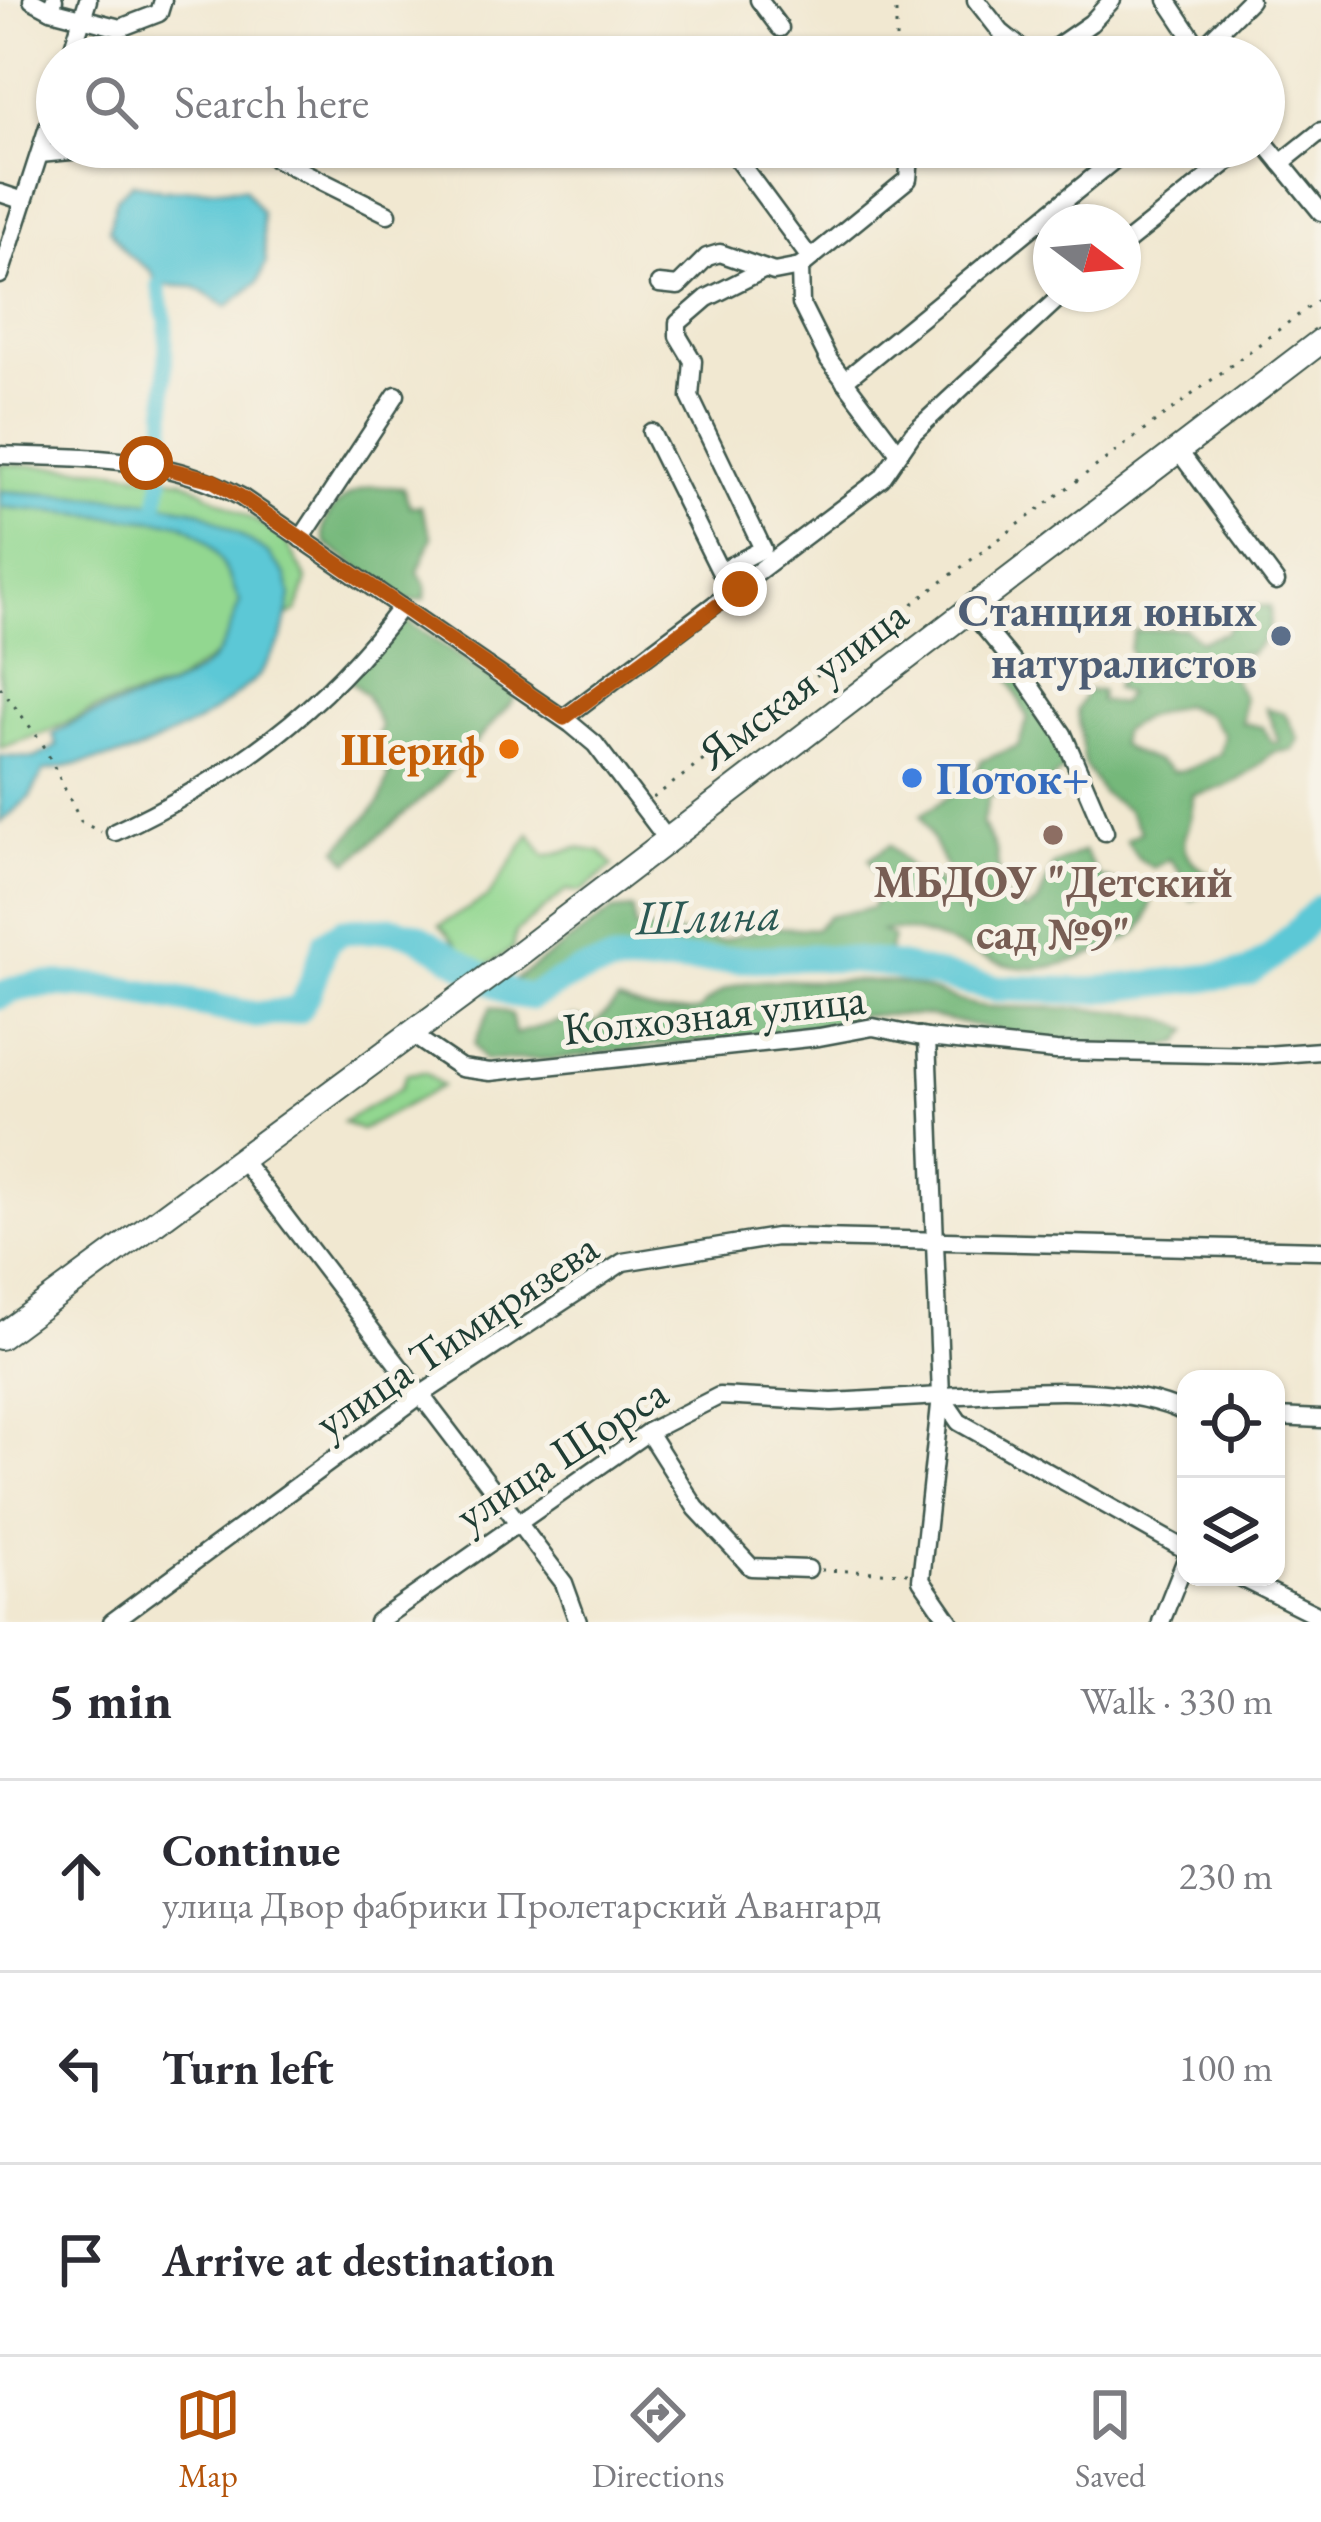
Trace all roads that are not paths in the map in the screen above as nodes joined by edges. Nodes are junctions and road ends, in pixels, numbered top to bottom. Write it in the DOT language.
graph roads {
  1 [pos="32,0"];
  2 [pos="88,0"];
  3 [pos="163,0"];
  4 [pos="759,0"];
  5 [pos="976,0"];
  6 [pos="1112,0"];
  7 [pos="1167,0"];
  8 [pos="1250,0"];
  9 [pos="52,5"];
  10 [pos="81,20"];
  11 [pos="780,28"];
  12 [pos="76,36"];
  13 [pos="1006,36"];
  14 [pos="1071,36"];
  15 [pos="1191,36"];
  16 [pos="1217,36"];
  17 [pos="1321,131"];
  18 [pos="1285,160"];
  19 [pos="36,166"];
  20 [pos="295,168"];
  21 [pos="742,168"];
  22 [pos="909,168"];
  23 [pos="1104,168"];
  24 [pos="1220,168"];
  25 [pos="1285,168"];
  26 [pos="0,193"];
  27 [pos="24,201"];
  28 [pos="1321,212"];
  29 [pos="388,214"];
  30 [pos="1141,231"];
  31 [pos="805,262"];
  32 [pos="765,269"];
  33 [pos="0,275"];
  34 [pos="658,284"];
  35 [pos="1045,312"];
  36 [pos="1321,341"];
  37 [pos="844,381"];
  38 [pos="396,395"];
  39 [pos="651,432"];
  40 [pos="1178,450"];
  41 [pos="899,453"];
  42 [pos="0,455"];
  43 [pos="302,538"];
  44 [pos="720,571"];
  45 [pos="1276,582"];
  46 [pos="731,595"];
  47 [pos="401,607"];
  48 [pos="969,609"];
  49 [pos="564,718"];
  50 [pos="115,832"];
  51 [pos="1105,832"];
  52 [pos="667,839"];
  53 [pos="411,1034"];
  54 [pos="927,1039"];
  55 [pos="1321,1051"];
  56 [pos="242,1160"];
  57 [pos="934,1240"];
  58 [pos="1321,1250"];
  59 [pos="0,1337"];
  60 [pos="422,1394"];
  61 [pos="941,1396"];
  62 [pos="1177,1409"];
  63 [pos="1285,1418"];
  64 [pos="1321,1419"];
  65 [pos="648,1432"];
  66 [pos="517,1521"];
  67 [pos="1177,1545"];
  68 [pos="808,1569"];
  69 [pos="1177,1582"];
  70 [pos="1258,1586"];
  71 [pos="1321,1617"];
  72 [pos="112,1622"];
  73 [pos="376,1622"];
  74 [pos="578,1622"];
  75 [pos="950,1622"];
  76 [pos="1161,1622"];
  1 -- 9 [label="street"];
  2 -- 10 [label="street"];
  3 -- 10 [label="street"];
  4 -- 11 [label="street"];
  5 -- 13 [label="street"];
  6 -- 14 [label="street"];
  7 -- 15 [label="street"];
  8 -- 16 [label="street"];
  9 -- 10 [label="street"];
  10 -- 12 [label="street"];
  17 -- 18 [label="street"];
  19 -- 27 [label="street"];
  20 -- 29 [label="street"];
  21 -- 31 [label="street"];
  22 -- 31 [label="street"];
  23 -- 37 [label="street"];
  24 -- 30 [label="street"];
  25 -- 28 [label="street"];
  26 -- 27 [label="street"];
  27 -- 33 [label="street"];
  31 -- 32 [label="street"];
  31 -- 37 [label="street"];
  32 -- 34 [label="street"];
  32 -- 44 [label="street"];
  35 -- 41 [label="street"];
  36 -- 40 [label="highway, Ямская улица"];
  37 -- 41 [label="street"];
  38 -- 43 [label="street"];
  39 -- 44 [label="street"];
  40 -- 45 [label="street"];
  40 -- 48 [label="highway, Ямская улица"];
  41 -- 46 [label="street"];
  42 -- 43 [label="street"];
  43 -- 47 [label="street"];
  44 -- 46 [label="street"];
  46 -- 49 [label="street"];
  47 -- 49 [label="street"];
  47 -- 50 [label="street"];
  48 -- 51 [label="street"];
  48 -- 52 [label="highway, Ямская улица"];
  49 -- 52 [label="street"];
  52 -- 53 [label="highway, Ямская улица"];
  53 -- 54 [label="street, Колхозная улица"];
  53 -- 56 [label="highway"];
  54 -- 55 [label="street, Колхозная улица"];
  54 -- 57 [label="street"];
  56 -- 59 [label="highway"];
  56 -- 60 [label="street"];
  57 -- 58 [label="street, улица Тимирязева"];
  57 -- 60 [label="street, улица Тимирязева"];
  57 -- 61 [label="street"];
  60 -- 66 [label="street"];
  60 -- 72 [label="street, улица Тимирязева"];
  61 -- 62 [label="street, улица Щорса"];
  61 -- 65 [label="street, улица Щорса"];
  61 -- 67 [label="street"];
  61 -- 75 [label="street"];
  63 -- 64 [label="street"];
  65 -- 66 [label="street, улица Щорса"];
  65 -- 68 [label="street"];
  66 -- 73 [label="street, улица Щорса"];
  66 -- 74 [label="street"];
  69 -- 76 [label="street"];
  70 -- 71 [label="street"];
}
